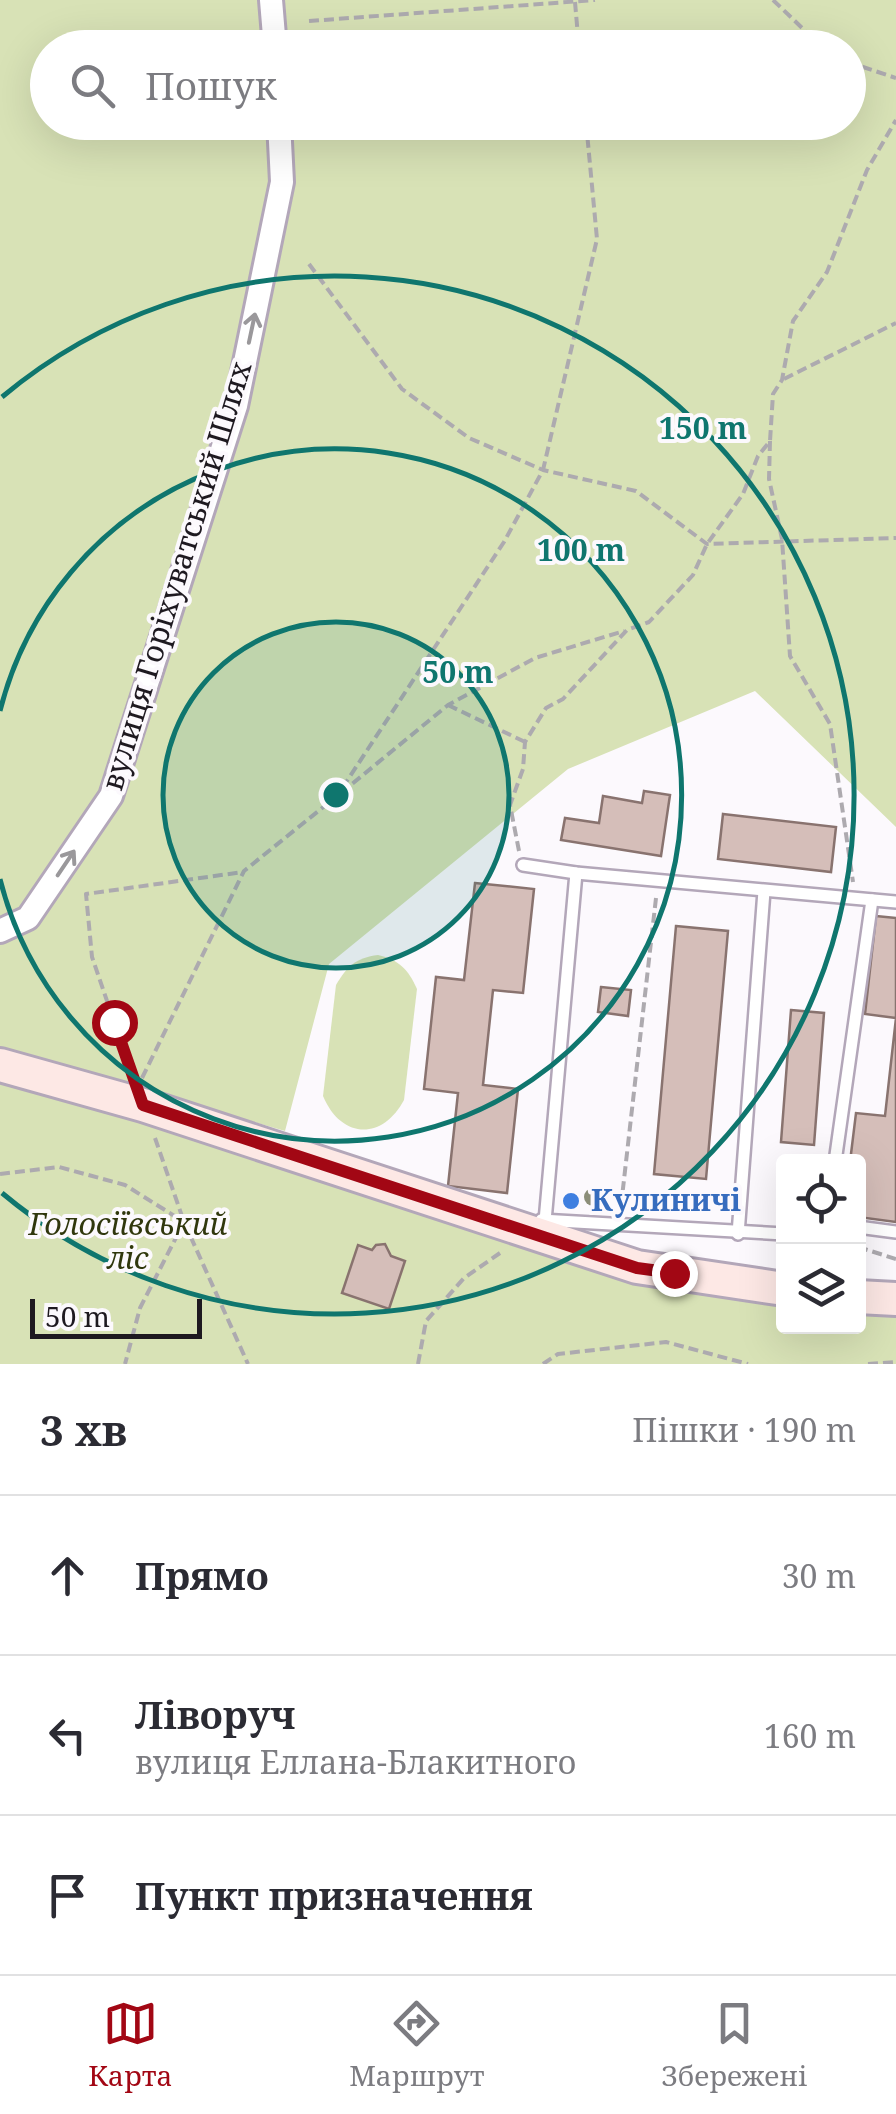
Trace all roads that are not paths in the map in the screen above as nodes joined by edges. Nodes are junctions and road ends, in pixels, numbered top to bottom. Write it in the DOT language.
graph roads {
  1 [pos="271,0"];
  2 [pos="274,30"];
  3 [pos="281,140"];
  4 [pos="522,865"];
  5 [pos="576,873"];
  6 [pos="764,891"];
  7 [pos="872,900"];
  8 [pos="896,902"];
  9 [pos="0,931"];
  10 [pos="0,1065"];
  11 [pos="836,1154"];
  12 [pos="537,1227"];
  13 [pos="866,1228"];
  14 [pos="896,1232"];
  15 [pos="738,1234"];
  16 [pos="776,1234"];
  17 [pos="776,1289"];
  18 [pos="866,1297"];
  19 [pos="896,1298"];
  1 -- 2 [label="street"];
  9 -- 3 [label="street, вулиця Горіхуватський Шлях, one-way"];
  4 -- 5 [label="lane"];
  5 -- 6 [label="lane"];
  5 -- 12 [label="lane"];
  6 -- 7 [label="lane"];
  6 -- 15 [label="lane"];
  7 -- 8 [label="lane"];
  7 -- 11 [label="lane"];
  10 -- 12 [label="street"];
  12 -- 15 [label="lane"];
  12 -- 17 [label="street"];
  13 -- 14 [label="lane"];
  15 -- 16 [label="lane"];
  18 -- 19 [label="street"];
}
